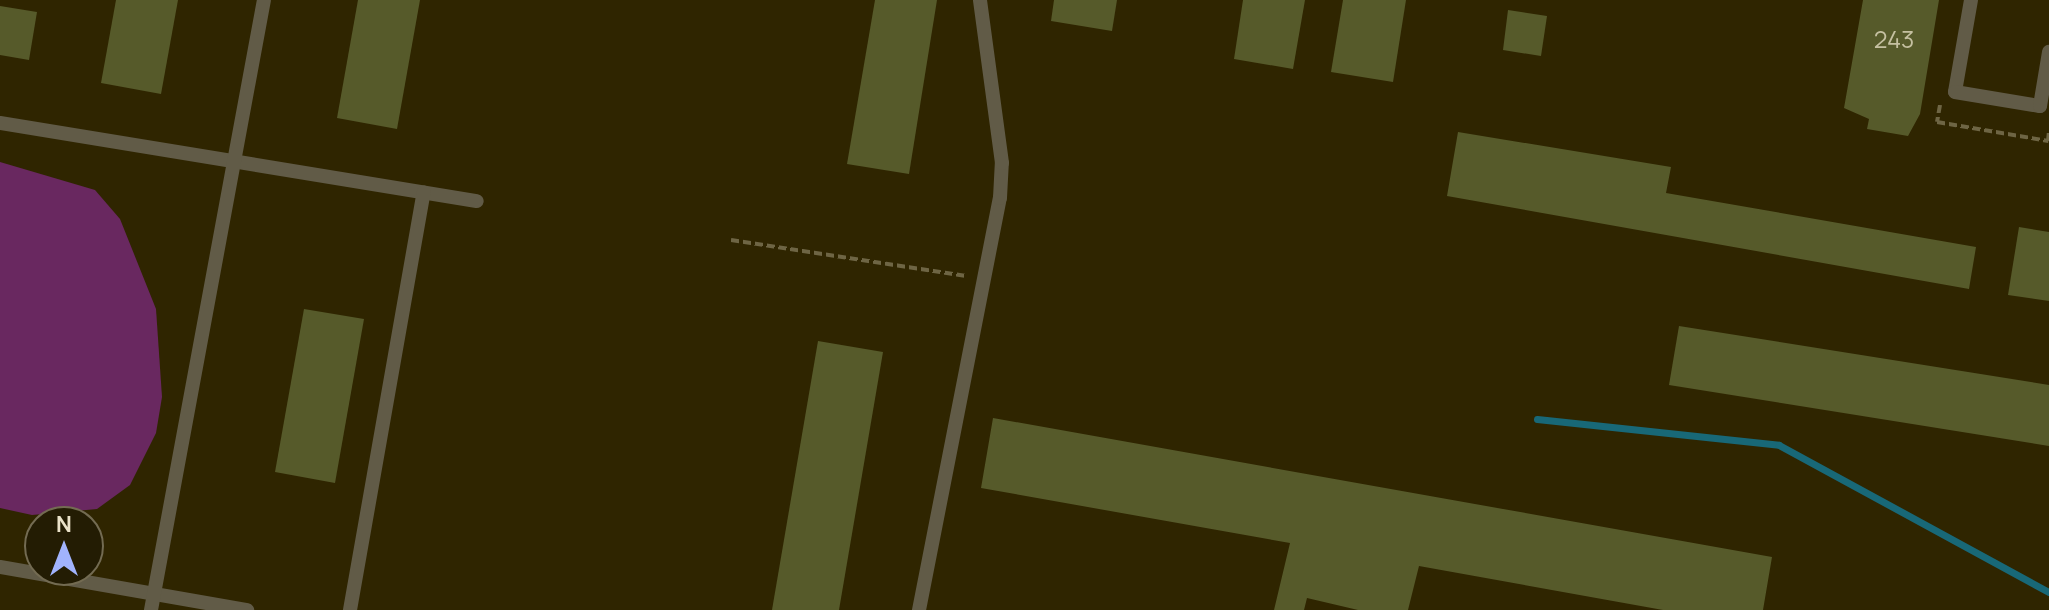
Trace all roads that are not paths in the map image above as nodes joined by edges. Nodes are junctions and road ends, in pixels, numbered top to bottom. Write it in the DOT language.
graph roads {
  1 [pos="264,0"];
  2 [pos="980,0"];
  3 [pos="1971,0"];
  4 [pos="2049,52"];
  5 [pos="0,123"];
  6 [pos="234,163"];
  7 [pos="424,192"];
  8 [pos="477,201"];
  9 [pos="0,567"];
  10 [pos="154,594"];
  11 [pos="151,610"];
  12 [pos="247,610"];
  13 [pos="350,610"];
  14 [pos="919,610"];
  1 -- 6 [label="lane"];
  2 -- 14 [label="lane"];
  3 -- 4 [label="lane"];
  5 -- 6 [label="lane"];
  6 -- 7 [label="lane"];
  6 -- 10 [label="lane"];
  7 -- 8 [label="lane"];
  7 -- 13 [label="lane"];
  9 -- 10 [label="lane"];
  10 -- 11 [label="lane"];
  10 -- 12 [label="lane"];
}
